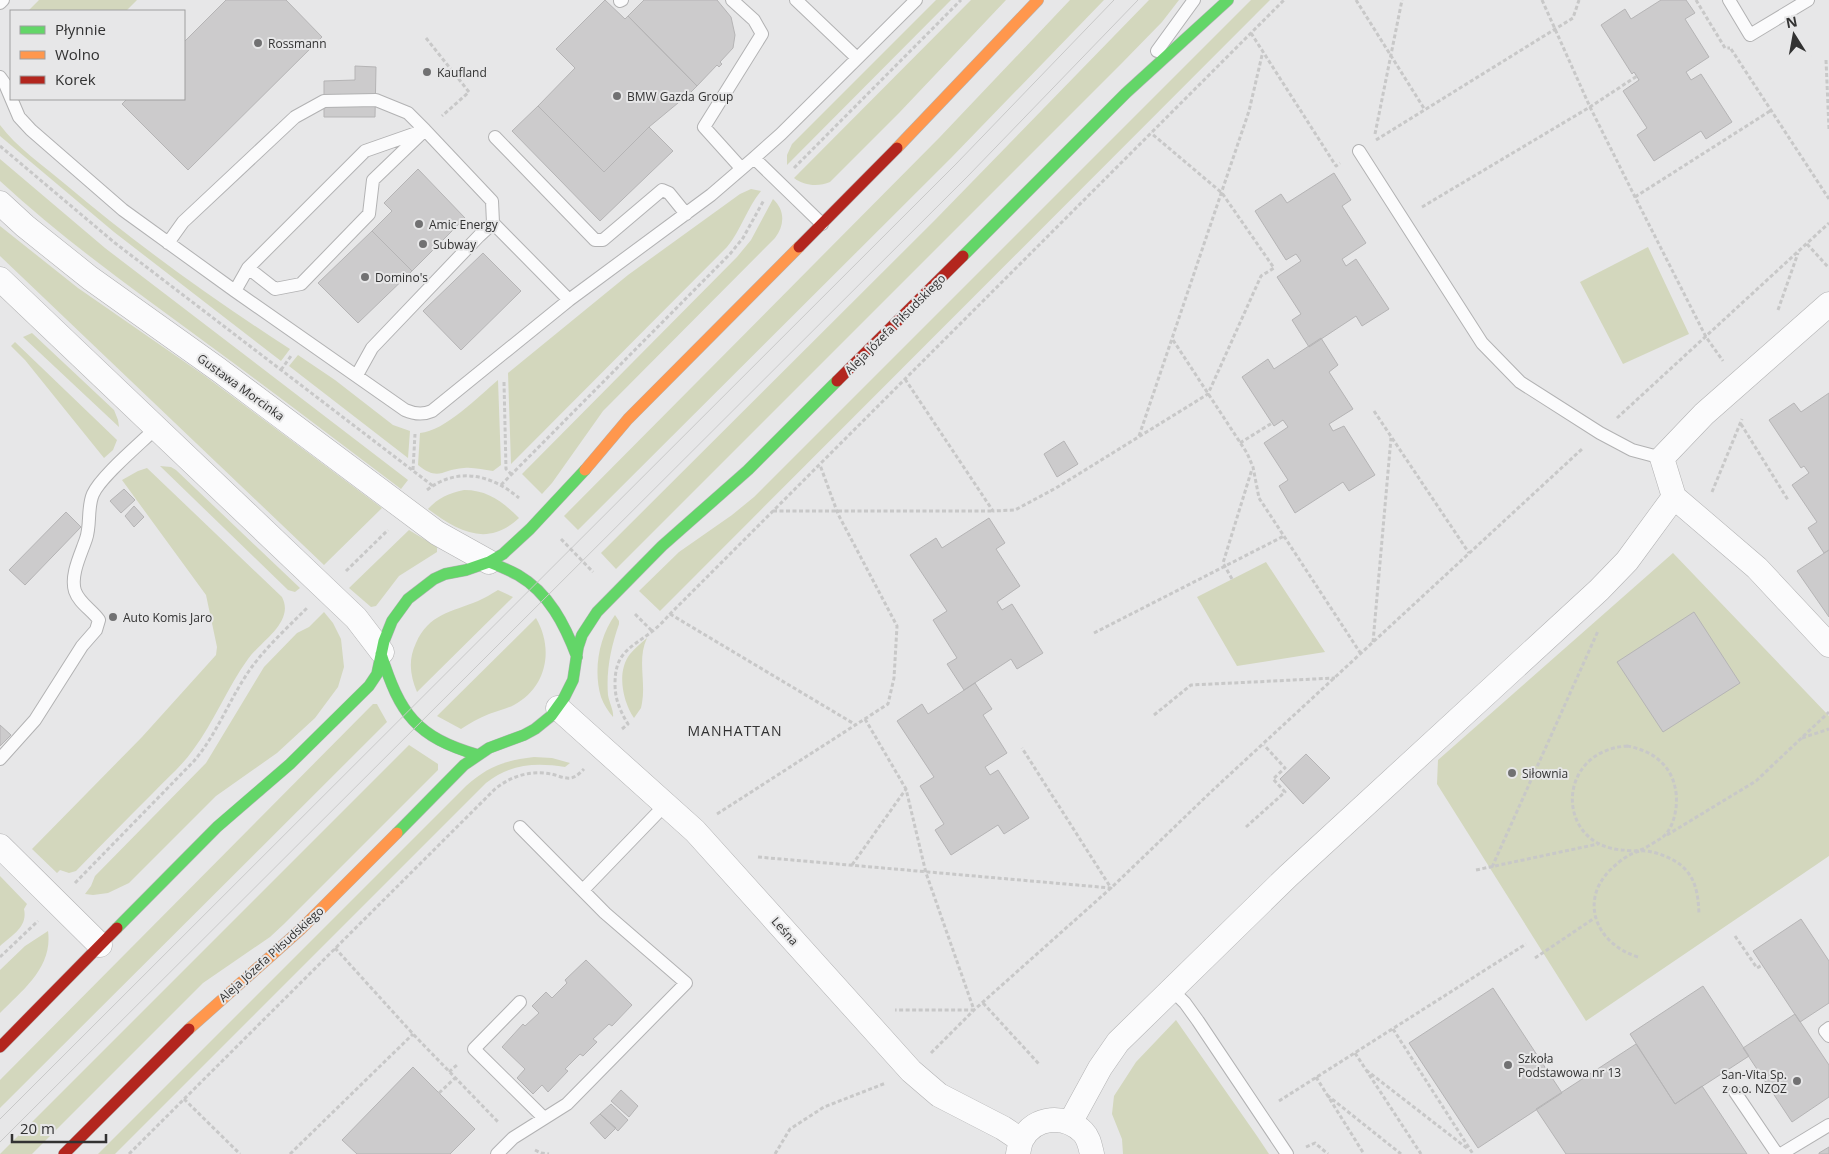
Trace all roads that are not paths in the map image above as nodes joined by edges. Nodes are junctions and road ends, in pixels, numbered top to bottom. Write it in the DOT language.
graph roads {
  1 [pos="3,0"];
  2 [pos="732,0"];
  3 [pos="796,0"];
  4 [pos="916,0"];
  5 [pos="1038,0"];
  6 [pos="1194,0"];
  7 [pos="1228,0"];
  8 [pos="1729,0"];
  9 [pos="1808,0"];
  10 [pos="0,3"];
  11 [pos="857,58"];
  12 [pos="0,77"];
  13 [pos="10,96"];
  14 [pos="1122,97"];
  15 [pos="12,100"];
  16 [pos="425,130"];
  17 [pos="495,137"];
  18 [pos="1358,151"];
  19 [pos="754,158"];
  20 [pos="741,168"];
  21 [pos="0,203"];
  22 [pos="686,214"];
  23 [pos="494,223"];
  24 [pos="822,224"];
  25 [pos="168,243"];
  26 [pos="248,268"];
  27 [pos="0,279"];
  28 [pos="234,291"];
  29 [pos="569,300"];
  30 [pos="1829,304"];
  31 [pos="357,375"];
  32 [pos="156,428"];
  33 [pos="1662,458"];
  34 [pos="1674,497"];
  35 [pos="489,562"];
  36 [pos="1829,645"];
  37 [pos="382,653"];
  38 [pos="577,657"];
  39 [pos="558,708"];
  40 [pos="478,755"];
  41 [pos="0,759"];
  42 [pos="666,804"];
  43 [pos="520,827"];
  44 [pos="0,846"];
  45 [pos="583,890"];
  46 [pos="100,945"];
  47 [pos="1171,988"];
  48 [pos="520,1002"];
  49 [pos="1829,1028"];
  50 [pos="1829,1036"];
  51 [pos="0,1047"];
  52 [pos="1735,1092"];
  53 [pos="544,1118"];
  54 [pos="1070,1123"];
  55 [pos="1829,1125"];
  56 [pos="1020,1147"];
  57 [pos="501,1153"];
  58 [pos="64,1154"];
  59 [pos="1092,1154"];
  60 [pos="1287,1154"];
  61 [pos="1776,1154"];
  62 [pos="1781,1154"];
  1 -- 10 [label="lane"];
  2 -- 20 [label="lane"];
  3 -- 11 [label="lane"];
  4 -- 11 [label="lane"];
  5 -- 24 [label="street"];
  6 -- 14 [label="lane"];
  7 -- 14 [label="street, Aleja Józefa Piłsudskiego"];
  8 -- 9 [label="lane"];
  11 -- 19 [label="lane"];
  12 -- 13 [label="lane"];
  14 -- 38 [label="street, Aleja Józefa Piłsudskiego"];
  15 -- 25 [label="lane"];
  16 -- 23 [label="lane"];
  16 -- 25 [label="lane"];
  16 -- 26 [label="lane"];
  16 -- 26 [label="lane"];
  17 -- 22 [label="lane"];
  18 -- 33 [label="lane"];
  19 -- 20 [label="lane"];
  19 -- 24 [label="lane"];
  20 -- 22 [label="lane"];
  21 -- 35 [label="street, Gustawa Morcinka"];
  22 -- 29 [label="lane"];
  23 -- 29 [label="lane"];
  23 -- 31 [label="lane"];
  24 -- 35 [label="street"];
  25 -- 28 [label="lane"];
  26 -- 28 [label="lane"];
  27 -- 32 [label="street"];
  28 -- 31 [label="lane"];
  29 -- 31 [label="lane"];
  30 -- 33 [label="street"];
  32 -- 37 [label="street"];
  32 -- 41 [label="lane"];
  33 -- 34 [label="street"];
  34 -- 36 [label="street"];
  34 -- 47 [label="street"];
  35 -- 37 [label="street"];
  35 -- 38 [label="street"];
  37 -- 40 [label="street"];
  37 -- 46 [label="street"];
  38 -- 39 [label="street, Aleja Józefa Piłsudskiego"];
  39 -- 40 [label="street, Aleja Józefa Piłsudskiego"];
  39 -- 42 [label="street, Leśna"];
  40 -- 58 [label="street, Aleja Józefa Piłsudskiego"];
  42 -- 45 [label="lane"];
  42 -- 56 [label="street, Leśna"];
  43 -- 45 [label="lane"];
  44 -- 46 [label="street"];
  45 -- 53 [label="lane"];
  46 -- 51 [label="street"];
  47 -- 54 [label="street"];
  47 -- 60 [label="lane"];
  48 -- 53 [label="lane"];
  49 -- 50 [label="lane"];
  52 -- 61 [label="lane"];
  53 -- 57 [label="lane"];
  54 -- 56 [label="street"];
  54 -- 59 [label="street"];
  55 -- 62 [label="lane"];
}
